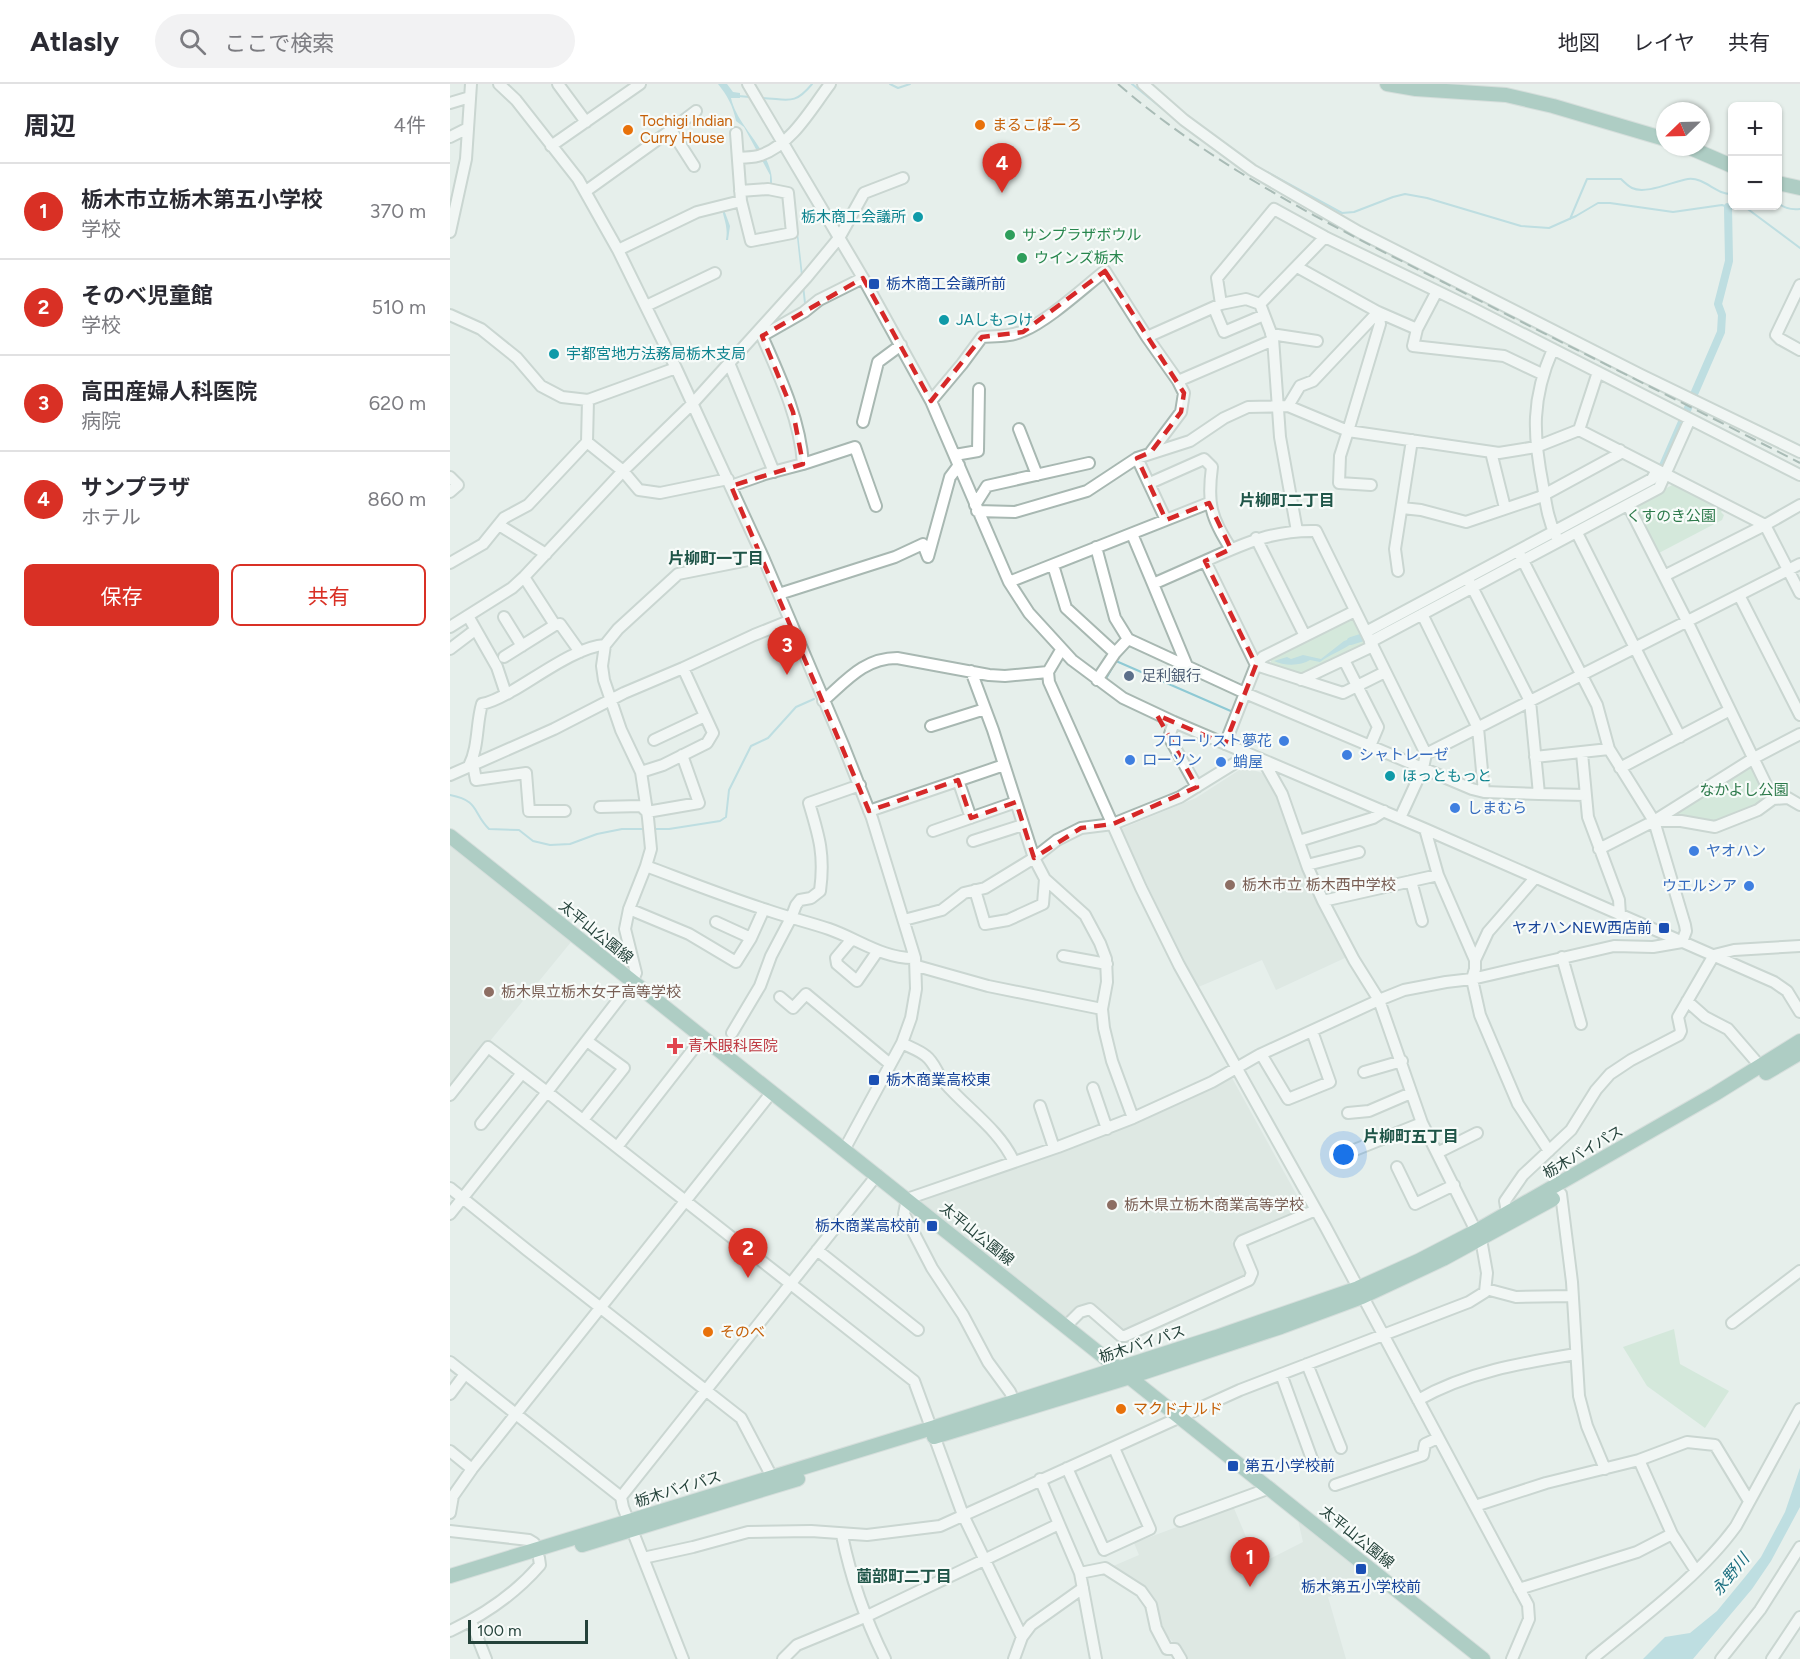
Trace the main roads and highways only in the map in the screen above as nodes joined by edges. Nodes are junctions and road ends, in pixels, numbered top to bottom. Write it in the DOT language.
graph roads {
  1 [pos="1387,84"];
  2 [pos="1656,136"];
  3 [pos="1709,156"];
  4 [pos="1728,164"];
  5 [pos="1782,184"];
  6 [pos="1800,188"];
  7 [pos="450,836"];
  8 [pos="1800,1041"];
  9 [pos="1800,1053"];
  10 [pos="1479,1235"];
  11 [pos="1124,1373"];
  12 [pos="933,1432"];
  13 [pos="630,1526"];
  14 [pos="539,1553"];
  15 [pos="450,1576"];
  16 [pos="450,1585"];
  17 [pos="1483,1659"];
  1 -- 2 [label="main road"];
  3 -- 4 [label="main road"];
  5 -- 6 [label="main road"];
  7 -- 11 [label="main road, 太平山公園線"];
  8 -- 10 [label="main road, 栃木バイパス"];
  9 -- 10 [label="main road, 栃木バイパス"];
  10 -- 11 [label="main road, 栃木バイパス"];
  11 -- 12 [label="main road, 栃木バイパス"];
  11 -- 17 [label="main road, 太平山公園線"];
  12 -- 13 [label="main road, 栃木バイパス"];
  12 -- 13 [label="main road, 栃木バイパス"];
  13 -- 14 [label="main road, 栃木バイパス"];
  14 -- 15 [label="main road, 栃木バイパス"];
  14 -- 16 [label="main road, 栃木バイパス"];
}
